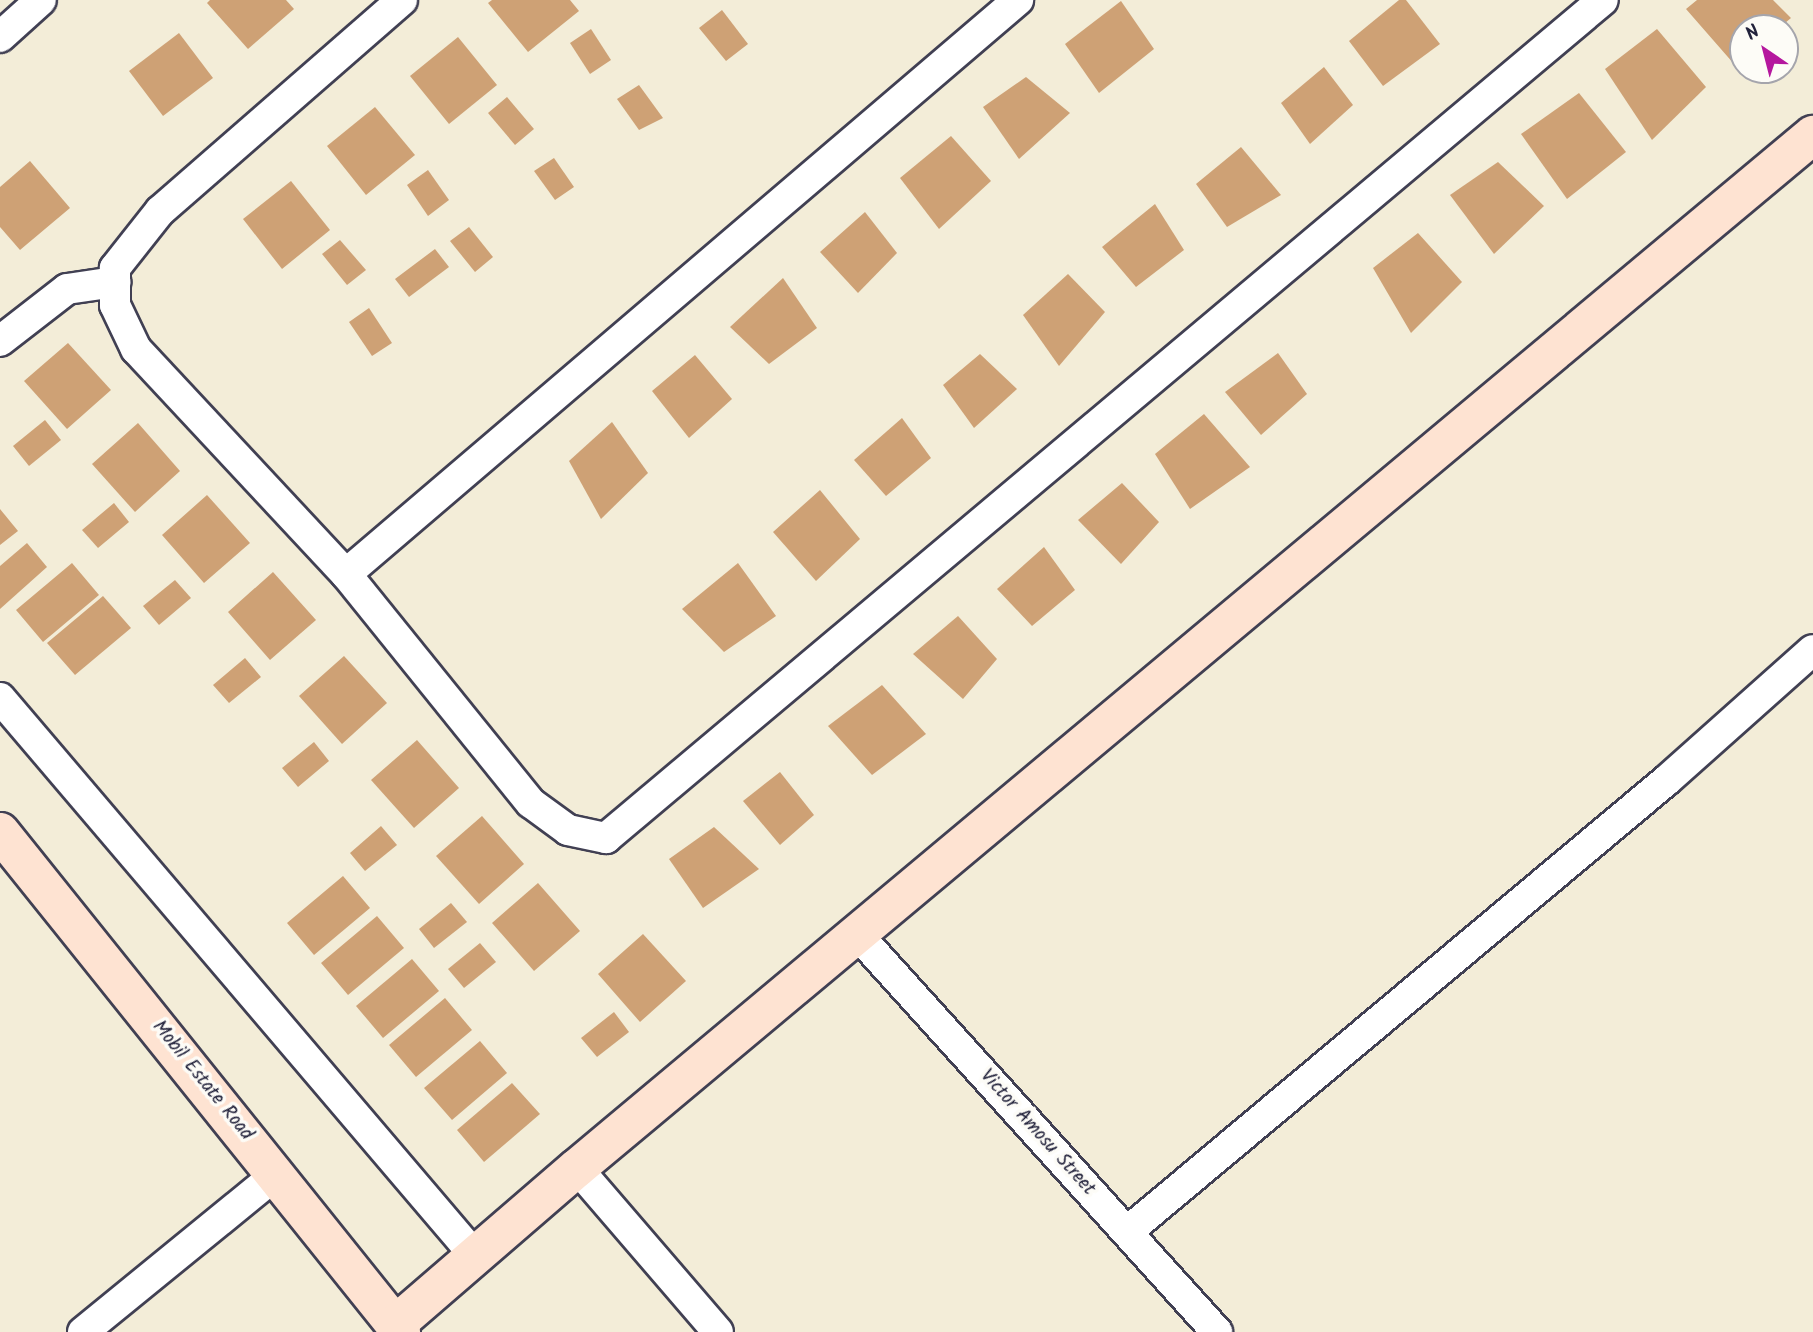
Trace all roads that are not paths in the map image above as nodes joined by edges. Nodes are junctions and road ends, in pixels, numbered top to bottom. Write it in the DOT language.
graph roads {
  1 [pos="41,0"];
  2 [pos="402,0"];
  3 [pos="1018,0"];
  4 [pos="1602,0"];
  5 [pos="0,37"];
  6 [pos="1813,135"];
  7 [pos="115,282"];
  8 [pos="0,341"];
  9 [pos="346,574"];
  10 [pos="1813,650"];
  11 [pos="0,698"];
  12 [pos="0,832"];
  13 [pos="857,934"];
  14 [pos="577,1168"];
  15 [pos="277,1174"];
  16 [pos="1127,1232"];
  17 [pos="475,1256"];
  18 [pos="398,1329"];
  19 [pos="83,1332"];
  20 [pos="718,1332"];
  21 [pos="1217,1332"];
  1 -- 5 [label="street"];
  2 -- 7 [label="street"];
  3 -- 9 [label="street"];
  4 -- 9 [label="street"];
  6 -- 13 [label="street"];
  7 -- 8 [label="street"];
  7 -- 9 [label="street"];
  10 -- 16 [label="street"];
  11 -- 17 [label="street"];
  12 -- 15 [label="street, Mobil Estate Road"];
  13 -- 14 [label="street"];
  13 -- 16 [label="street, Victor Amosu Street"];
  14 -- 17 [label="street"];
  14 -- 20 [label="street"];
  15 -- 18 [label="street, Mobil Estate Road"];
  15 -- 19 [label="street"];
  16 -- 21 [label="street, Victor Amosu Street"];
  17 -- 18 [label="street"];
}
